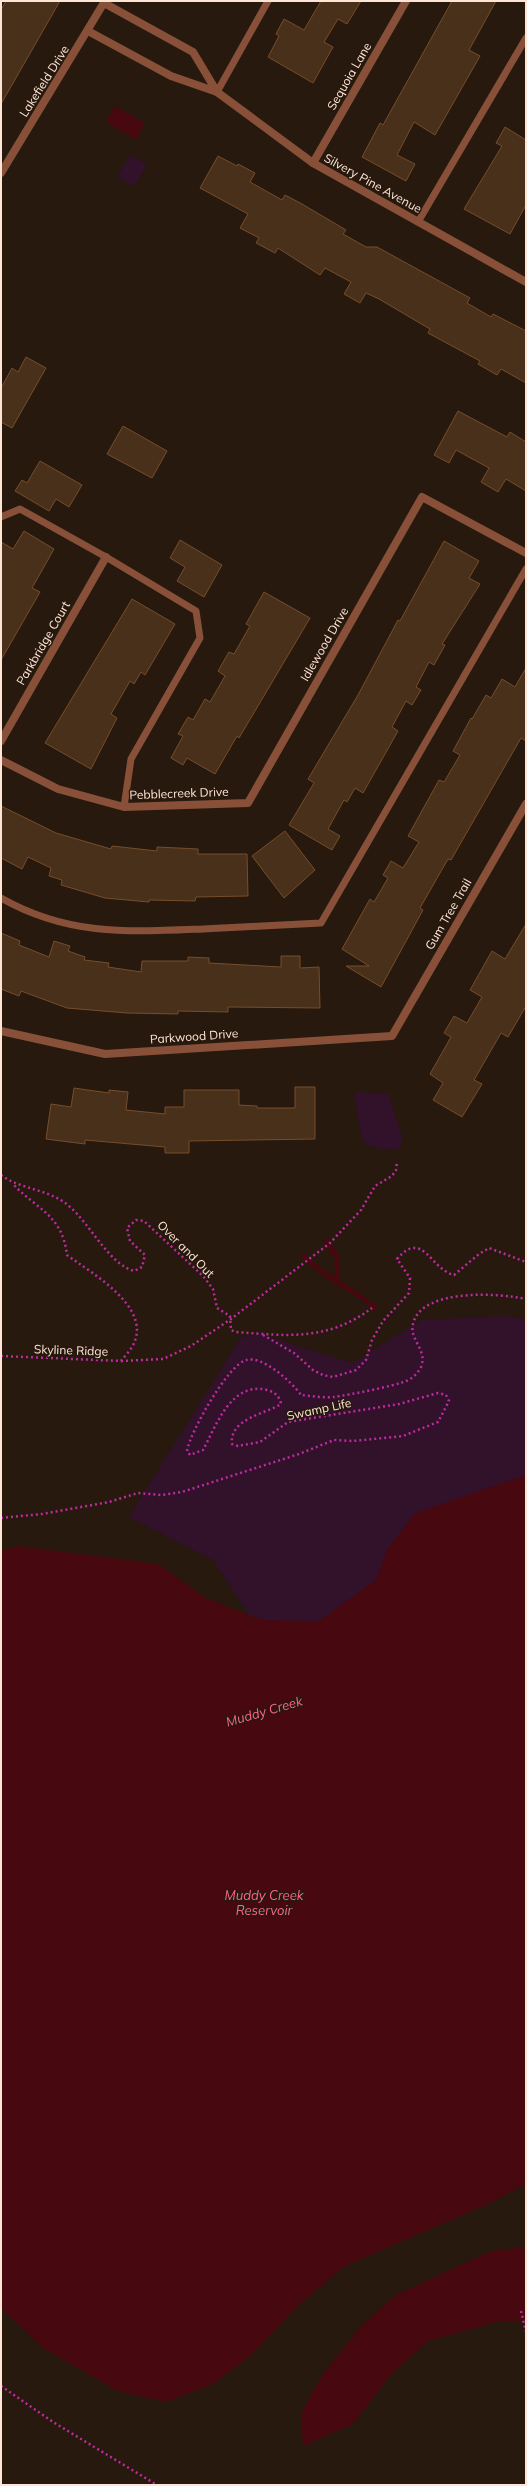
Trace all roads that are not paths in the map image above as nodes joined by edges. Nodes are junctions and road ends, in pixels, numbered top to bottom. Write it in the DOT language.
graph roads {
  1 [pos="268,1"];
  2 [pos="406,1"];
  3 [pos="105,2"];
  4 [pos="88,31"];
  5 [pos="526,38"];
  6 [pos="217,92"];
  7 [pos="313,163"];
  8 [pos="1,173"];
  9 [pos="418,222"];
  10 [pos="526,282"];
  11 [pos="1,517"];
  12 [pos="526,553"];
  13 [pos="106,557"];
  14 [pos="526,569"];
  15 [pos="1,741"];
  16 [pos="1,760"];
  17 [pos="248,803"];
  18 [pos="526,804"];
  19 [pos="124,807"];
  20 [pos="1,898"];
  21 [pos="1,1032"];
  22 [pos="392,1036"];
  1 -- 6 [label="lane"];
  2 -- 7 [label="street, Sequoia Lane"];
  3 -- 4 [label="street, Lakefield Drive"];
  3 -- 6 [label="street, Silvery Pine Avenue"];
  4 -- 6 [label="street, Silvery Pine Avenue"];
  4 -- 8 [label="street, Lakefield Drive"];
  5 -- 9 [label="lane"];
  6 -- 7 [label="street, Silvery Pine Avenue"];
  7 -- 9 [label="street, Silvery Pine Avenue"];
  9 -- 10 [label="street, Silvery Pine Avenue"];
  11 -- 13 [label="lane"];
  12 -- 17 [label="street, Idlewood Drive"];
  13 -- 15 [label="street, Parkbridge Court"];
  13 -- 19 [label="lane"];
  14 -- 20 [label="lane"];
  16 -- 19 [label="street, Pebblecreek Drive"];
  17 -- 19 [label="street, Pebblecreek Drive"];
  18 -- 22 [label="street, Gum Tree Trail"];
  21 -- 22 [label="street, Parkwood Drive"];
}
